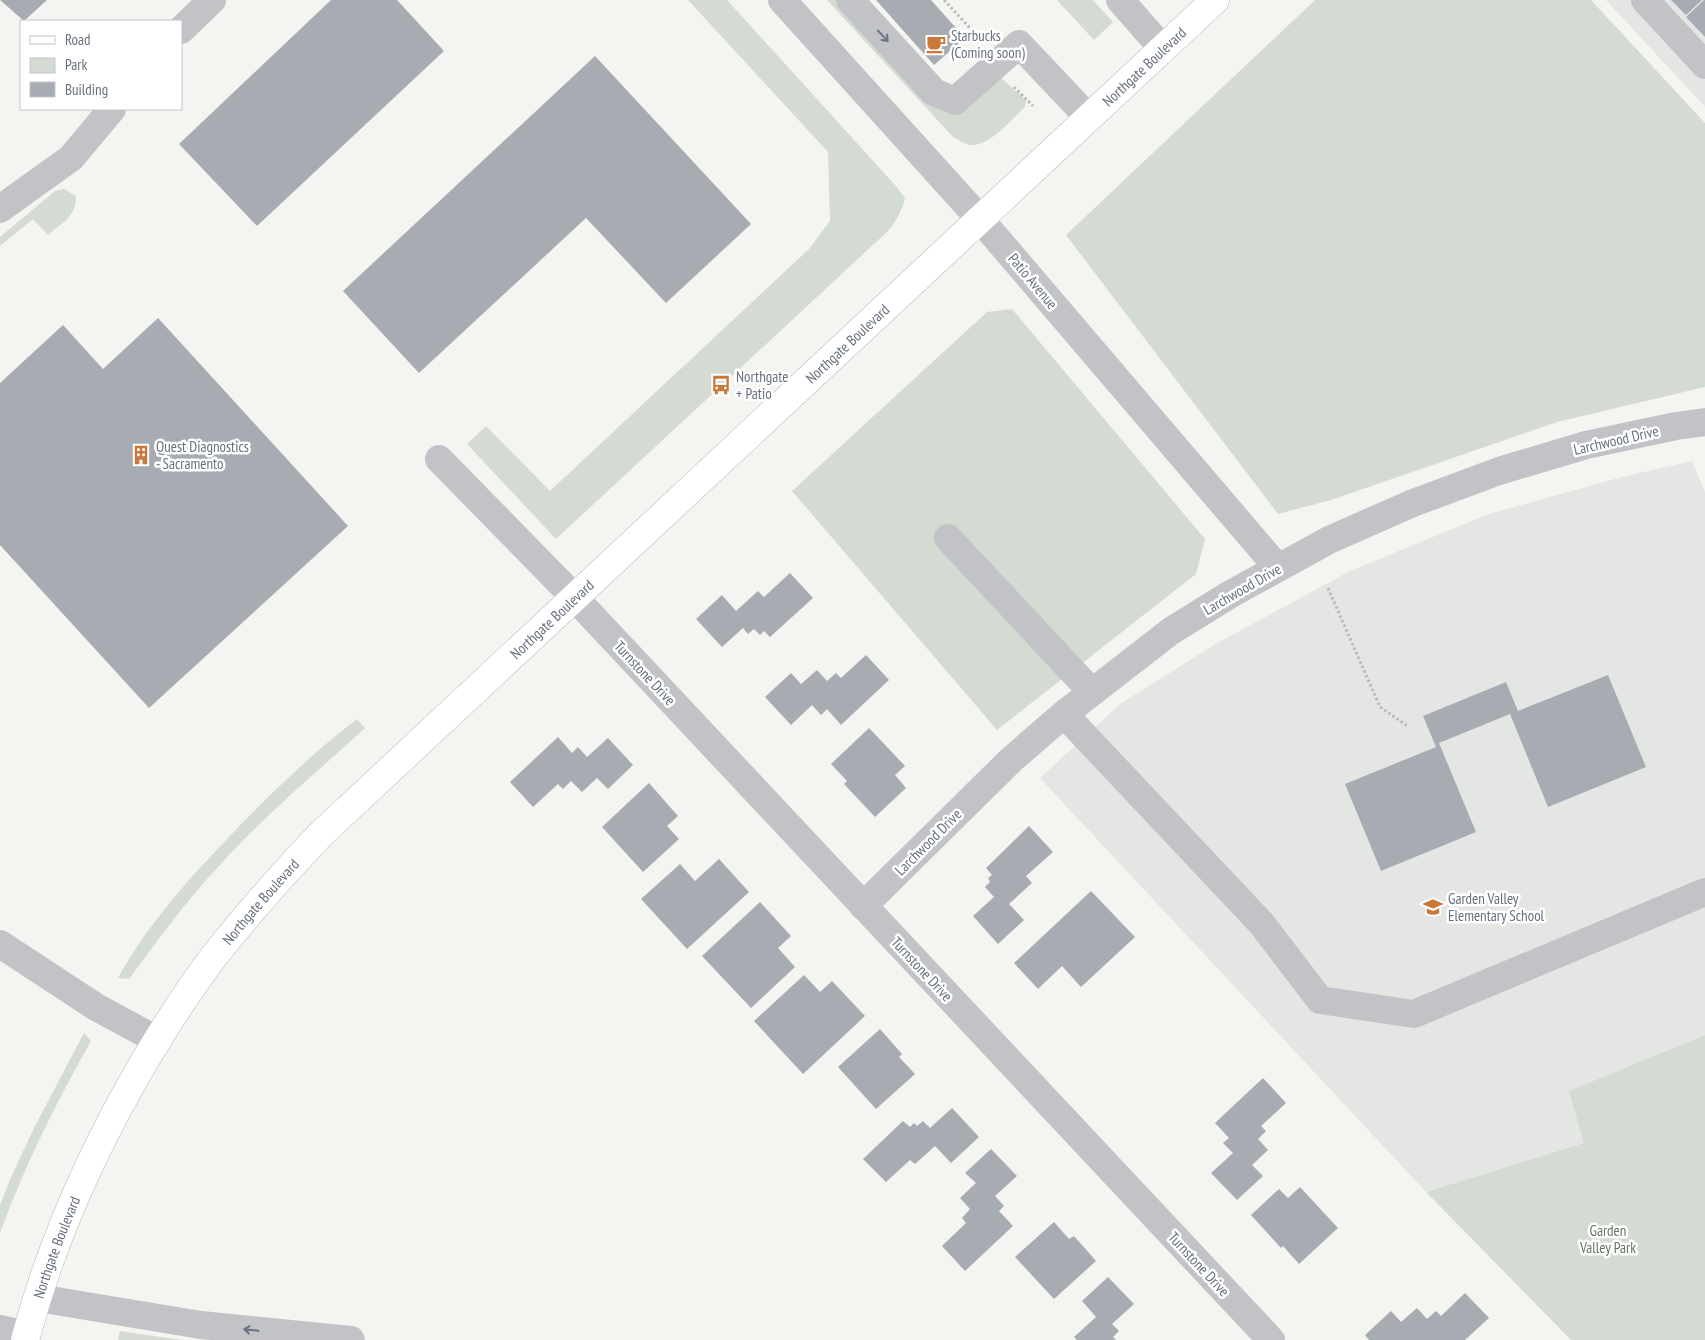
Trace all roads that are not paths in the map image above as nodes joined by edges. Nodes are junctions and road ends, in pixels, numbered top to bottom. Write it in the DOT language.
graph roads {
  1 [pos="212,0"];
  2 [pos="782,0"];
  3 [pos="850,0"];
  4 [pos="1120,0"];
  5 [pos="1216,0"];
  6 [pos="1646,0"];
  7 [pos="182,29"];
  8 [pos="1163,49"];
  9 [pos="1705,65"];
  10 [pos="111,110"];
  11 [pos="1089,118"];
  12 [pos="0,209"];
  13 [pos="980,219"];
  14 [pos="1705,422"];
  15 [pos="439,459"];
  16 [pos="948,538"];
  17 [pos="1278,568"];
  18 [pos="574,597"];
  19 [pos="1092,692"];
  20 [pos="1064,714"];
  21 [pos="1705,892"];
  22 [pos="863,906"];
  23 [pos="3,952"];
  24 [pos="157,1040"];
  25 [pos="38,1298"];
  26 [pos="0,1329"];
  27 [pos="26,1337"];
  28 [pos="351,1340"];
  29 [pos="1271,1340"];
  1 -- 7 [label="street"];
  2 -- 13 [label="street, Patio Avenue"];
  3 -- 11 [label="street, one-way"];
  4 -- 8 [label="street"];
  5 -- 8 [label="main road, Northgate Boulevard"];
  6 -- 9 [label="street"];
  8 -- 11 [label="main road, Northgate Boulevard"];
  10 -- 12 [label="street"];
  11 -- 13 [label="main road, Northgate Boulevard"];
  13 -- 17 [label="street, Patio Avenue"];
  13 -- 18 [label="main road, Northgate Boulevard"];
  14 -- 17 [label="street, Larchwood Drive"];
  15 -- 18 [label="street, Turnstone Drive"];
  16 -- 19 [label="street"];
  17 -- 19 [label="street, Larchwood Drive"];
  18 -- 22 [label="street, Turnstone Drive"];
  18 -- 24 [label="main road, Northgate Boulevard"];
  19 -- 20 [label="street, Larchwood Drive"];
  20 -- 21 [label="street"];
  20 -- 22 [label="street, Larchwood Drive"];
  22 -- 29 [label="street, Turnstone Drive"];
  23 -- 24 [label="street"];
  24 -- 25 [label="main road, Northgate Boulevard"];
  25 -- 27 [label="main road, Northgate Boulevard"];
  28 -- 25 [label="street, one-way"];
  26 -- 27 [label="street"];
}
